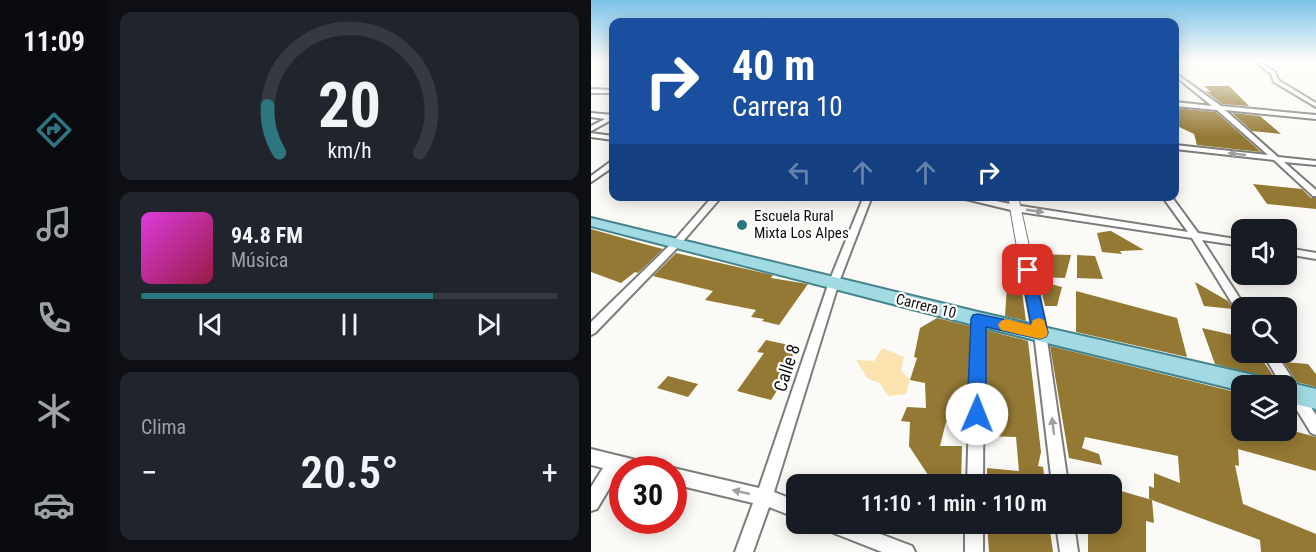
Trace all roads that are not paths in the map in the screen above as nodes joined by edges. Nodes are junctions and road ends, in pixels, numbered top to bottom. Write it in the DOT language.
graph roads {
  1 [pos="1179,86"];
  2 [pos="1192,86"];
  3 [pos="1284,86"];
  4 [pos="591,91"];
  5 [pos="609,92"];
  6 [pos="1179,104"];
  7 [pos="1316,105"];
  8 [pos="1219,108"];
  9 [pos="591,115"];
  10 [pos="609,117"];
  11 [pos="1316,117"];
  12 [pos="609,119"];
  13 [pos="591,129"];
  14 [pos="591,135"];
  15 [pos="609,137"];
  16 [pos="1179,147"];
  17 [pos="1276,158"];
  18 [pos="1316,163"];
  19 [pos="609,167"];
  20 [pos="591,180"];
  21 [pos="1316,194"];
  22 [pos="714,201"];
  23 [pos="866,201"];
  24 [pos="1170,201"];
  25 [pos="1014,202"];
  26 [pos="591,222"];
  27 [pos="1194,234"];
  28 [pos="1231,241"];
  29 [pos="675,245"];
  30 [pos="1297,253"];
  31 [pos="1316,256"];
  32 [pos="834,282"];
  33 [pos="1234,297"];
  34 [pos="978,319"];
  35 [pos="591,330"];
  36 [pos="1040,333"];
  37 [pos="1231,379"];
  38 [pos="1297,394"];
  39 [pos="1316,399"];
  40 [pos="1297,401"];
  41 [pos="1316,428"];
  42 [pos="591,457"];
  43 [pos="609,462"];
  44 [pos="609,473"];
  45 [pos="975,474"];
  46 [pos="1059,474"];
  47 [pos="687,479"];
  48 [pos="764,497"];
  49 [pos="591,503"];
  50 [pos="786,506"];
  51 [pos="858,534"];
  52 [pos="974,534"];
  53 [pos="1066,534"];
  54 [pos="744,552"];
  55 [pos="906,552"];
  56 [pos="974,552"];
  57 [pos="1069,552"];
  1 -- 2 [label="street"];
  2 -- 8 [label="street"];
  3 -- 7 [label="street"];
  4 -- 5 [label="street"];
  6 -- 8 [label="street"];
  8 -- 11 [label="street"];
  8 -- 17 [label="street"];
  9 -- 10 [label="street"];
  12 -- 13 [label="street"];
  14 -- 15 [label="street"];
  17 -- 16 [label="street, one-way"];
  17 -- 18 [label="street"];
  17 -- 21 [label="street"];
  19 -- 20 [label="street"];
  22 -- 29 [label="street"];
  23 -- 32 [label="street, Calle 8"];
  24 -- 27 [label="street"];
  25 -- 27 [label="street, one-way"];
  25 -- 36 [label="street"];
  26 -- 29 [label="main road, Carrera 10"];
  27 -- 28 [label="street"];
  27 -- 33 [label="street"];
  29 -- 32 [label="main road, Carrera 10"];
  29 -- 35 [label="street"];
  30 -- 31 [label="street"];
  32 -- 34 [label="main road, Carrera 10"];
  32 -- 48 [label="street, Calle 8"];
  34 -- 36 [label="main road, Carrera 10"];
  34 -- 45 [label="street"];
  36 -- 37 [label="main road, Carrera 10"];
  46 -- 36 [label="street, one-way"];
  38 -- 39 [label="main road"];
  40 -- 41 [label="street"];
  42 -- 43 [label="street"];
  44 -- 49 [label="street"];
  48 -- 47 [label="street, one-way"];
  48 -- 50 [label="street"];
  48 -- 54 [label="street, Calle 8"];
  51 -- 55 [label="street"];
  52 -- 56 [label="street"];
  53 -- 57 [label="street"];
}
